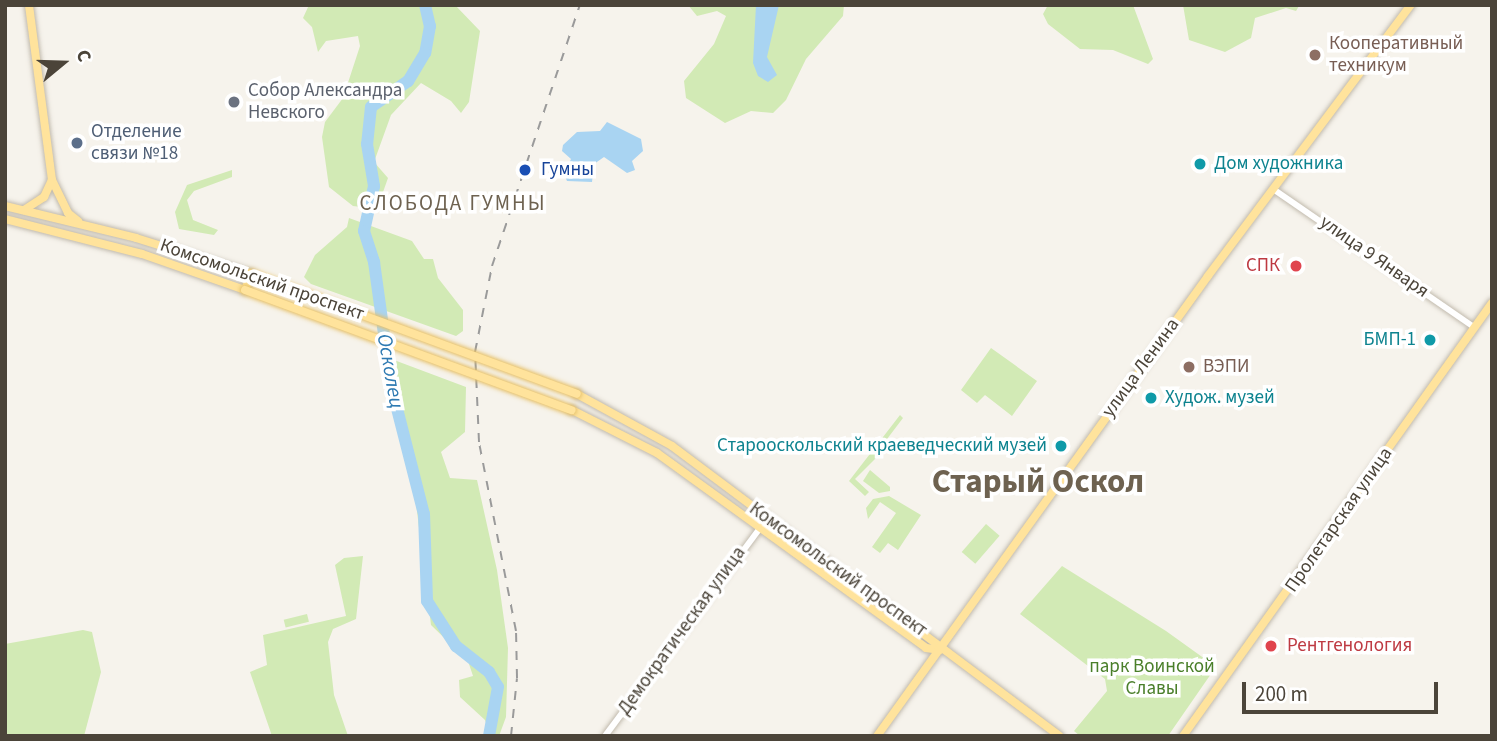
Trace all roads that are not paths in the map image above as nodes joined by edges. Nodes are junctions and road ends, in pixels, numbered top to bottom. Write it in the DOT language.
graph roads {
  1 [pos="29,5"];
  2 [pos="1411,5"];
  3 [pos="52,180"];
  4 [pos="1273,189"];
  5 [pos="5,206"];
  6 [pos="21,210"];
  7 [pos="5,219"];
  8 [pos="81,224"];
  9 [pos="251,274"];
  10 [pos="245,290"];
  11 [pos="1492,303"];
  12 [pos="1474,327"];
  13 [pos="760,528"];
  14 [pos="940,650"];
  15 [pos="605,736"];
  16 [pos="877,736"];
  17 [pos="1060,736"];
  18 [pos="1183,736"];
  1 -- 3 [label="main road"];
  2 -- 4 [label="main road, улица Ленина"];
  3 -- 6 [label="main road"];
  3 -- 8 [label="main road"];
  4 -- 12 [label="street, улица 9 Января"];
  4 -- 14 [label="main road, улица Ленина"];
  5 -- 6 [label="main road, Комсомольский проспект"];
  6 -- 8 [label="main road, Комсомольский проспект"];
  7 -- 10 [label="main road, Комсомольский проспект"];
  8 -- 9 [label="main road, Комсомольский проспект"];
  9 -- 10 [label="main road"];
  9 -- 14 [label="main road, Комсомольский проспект, bridge"];
  10 -- 13 [label="main road, Комсомольский проспект, bridge"];
  11 -- 12 [label="main road, Пролетарская улица"];
  12 -- 18 [label="main road, Пролетарская улица"];
  13 -- 14 [label="main road, Комсомольский проспект"];
  13 -- 15 [label="street, Демократическая улица"];
  14 -- 16 [label="main road, улица Ленина"];
  14 -- 17 [label="main road"];
}
